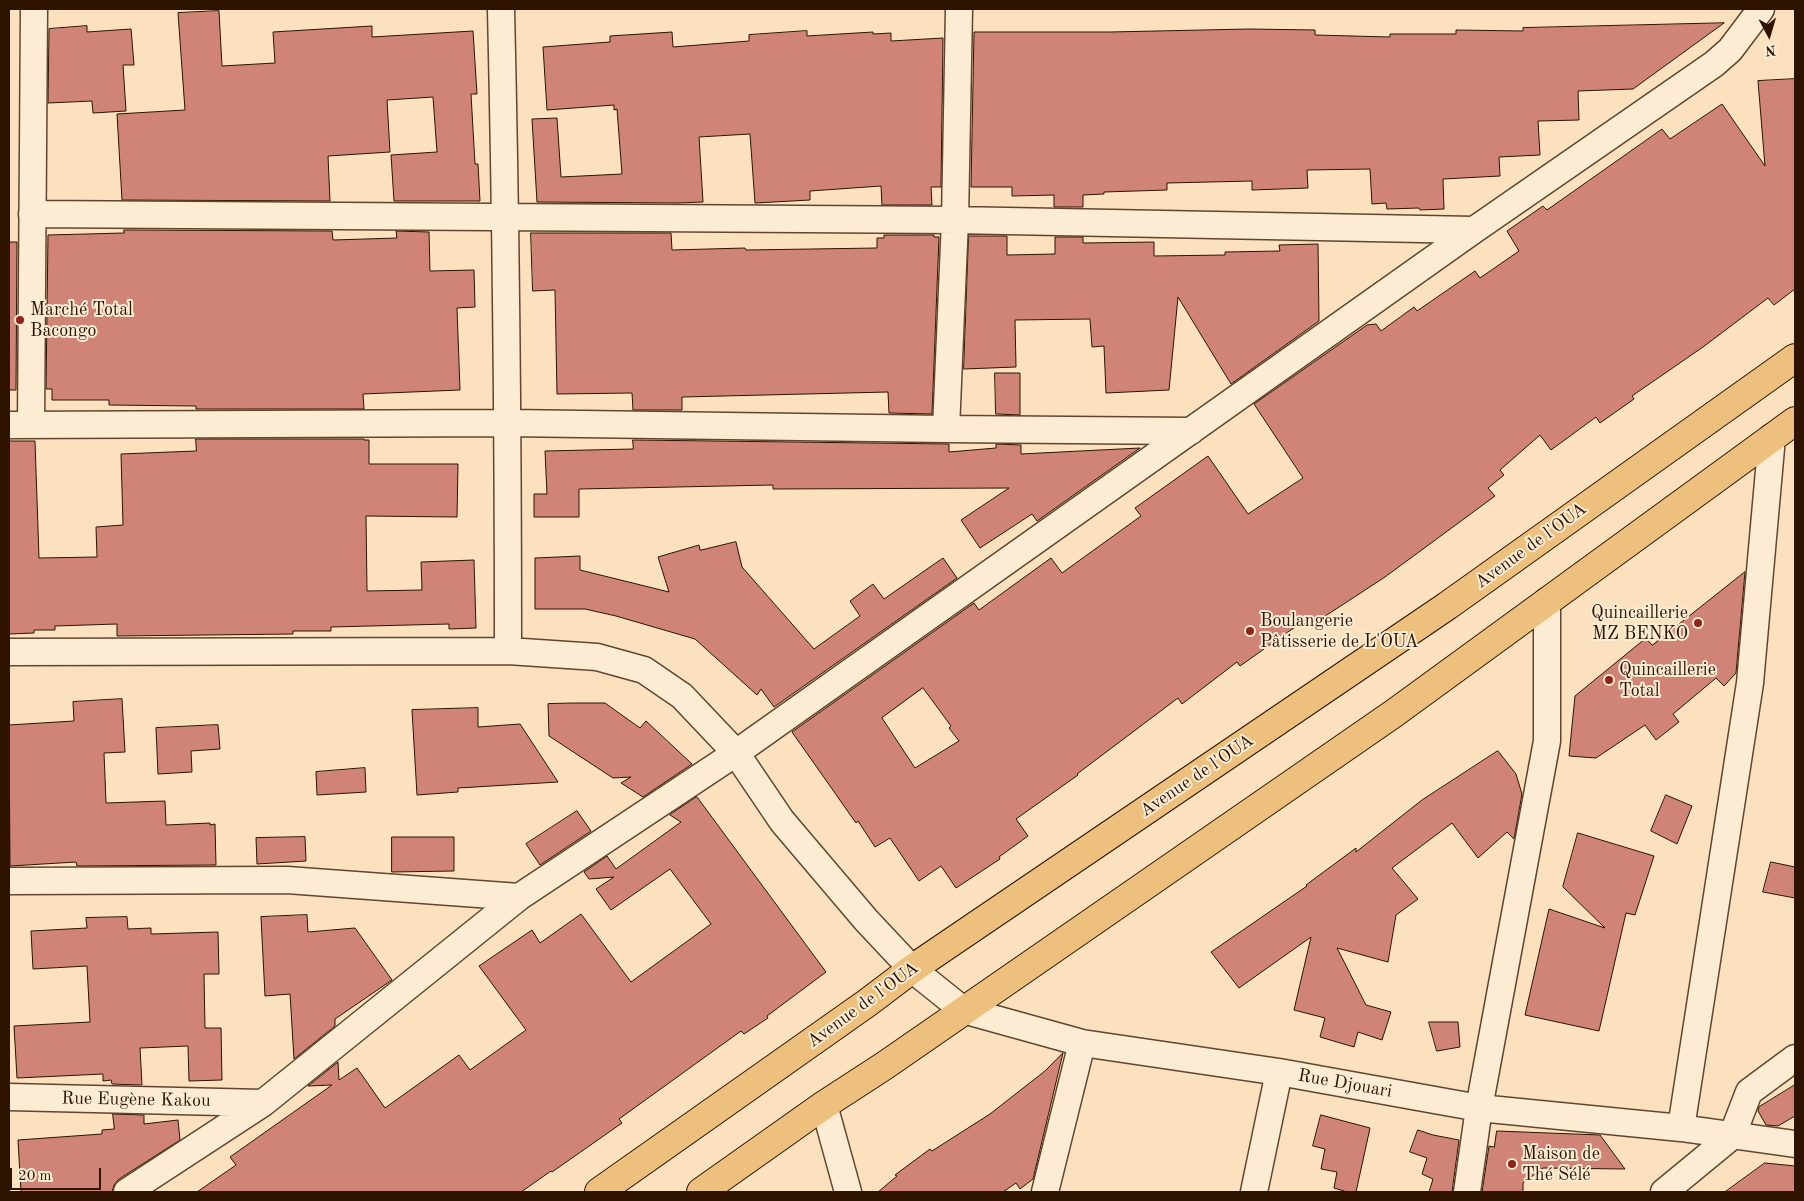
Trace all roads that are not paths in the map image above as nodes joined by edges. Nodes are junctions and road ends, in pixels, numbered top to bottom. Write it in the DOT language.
graph roads {
  1 [pos="34,9"];
  2 [pos="501,9"];
  3 [pos="959,9"];
  4 [pos="1761,9"];
  5 [pos="32,214"];
  6 [pos="506,217"];
  7 [pos="955,220"];
  8 [pos="1474,230"];
  9 [pos="1795,358"];
  10 [pos="1795,421"];
  11 [pos="508,423"];
  12 [pos="20,425"];
  13 [pos="946,430"];
  14 [pos="1192,431"];
  15 [pos="1772,437"];
  16 [pos="1547,601"];
  17 [pos="508,651"];
  18 [pos="9,652"];
  19 [pos="736,753"];
  20 [pos="9,881"];
  21 [pos="519,897"];
  22 [pos="912,969"];
  23 [pos="963,1010"];
  24 [pos="1082,1043"];
  25 [pos="1795,1058"];
  26 [pos="1279,1072"];
  27 [pos="9,1097"];
  28 [pos="263,1103"];
  29 [pos="824,1104"];
  30 [pos="1478,1108"];
  31 [pos="1681,1128"];
  32 [pos="1732,1136"];
  33 [pos="1795,1144"];
  34 [pos="127,1192"];
  35 [pos="598,1192"];
  36 [pos="700,1192"];
  37 [pos="848,1192"];
  38 [pos="1045,1192"];
  39 [pos="1254,1192"];
  40 [pos="1467,1192"];
  41 [pos="1664,1192"];
  1 -- 5 [label="street"];
  2 -- 6 [label="street"];
  3 -- 7 [label="street"];
  4 -- 8 [label="street"];
  5 -- 6 [label="street"];
  5 -- 12 [label="street"];
  6 -- 7 [label="street"];
  6 -- 11 [label="street"];
  7 -- 8 [label="street"];
  7 -- 13 [label="street"];
  8 -- 14 [label="street"];
  9 -- 22 [label="main road, Avenue de l'OUA"];
  10 -- 15 [label="main road"];
  11 -- 12 [label="street"];
  11 -- 13 [label="street"];
  11 -- 17 [label="street"];
  13 -- 14 [label="street"];
  14 -- 19 [label="street"];
  15 -- 16 [label="main road"];
  15 -- 31 [label="street"];
  16 -- 23 [label="main road"];
  16 -- 30 [label="street"];
  17 -- 18 [label="street, Rue Djouari"];
  17 -- 19 [label="street, Rue Djouari"];
  19 -- 21 [label="street"];
  19 -- 22 [label="street, Rue Djouari"];
  20 -- 21 [label="street"];
  21 -- 28 [label="street"];
  22 -- 23 [label="street, Rue Djouari"];
  22 -- 35 [label="main road, Avenue de l'OUA"];
  23 -- 24 [label="street, Rue Djouari"];
  23 -- 29 [label="main road"];
  24 -- 26 [label="street, Rue Djouari"];
  24 -- 38 [label="street"];
  25 -- 32 [label="street"];
  26 -- 30 [label="street, Rue Djouari"];
  26 -- 39 [label="street"];
  27 -- 28 [label="street, Rue Eugène Kakou"];
  28 -- 34 [label="street"];
  29 -- 36 [label="main road"];
  29 -- 37 [label="street"];
  30 -- 31 [label="street, Rue Djouari"];
  30 -- 40 [label="street"];
  31 -- 32 [label="street, Rue Djouari"];
  32 -- 33 [label="street, Rue Djouari"];
  32 -- 41 [label="street"];
}
